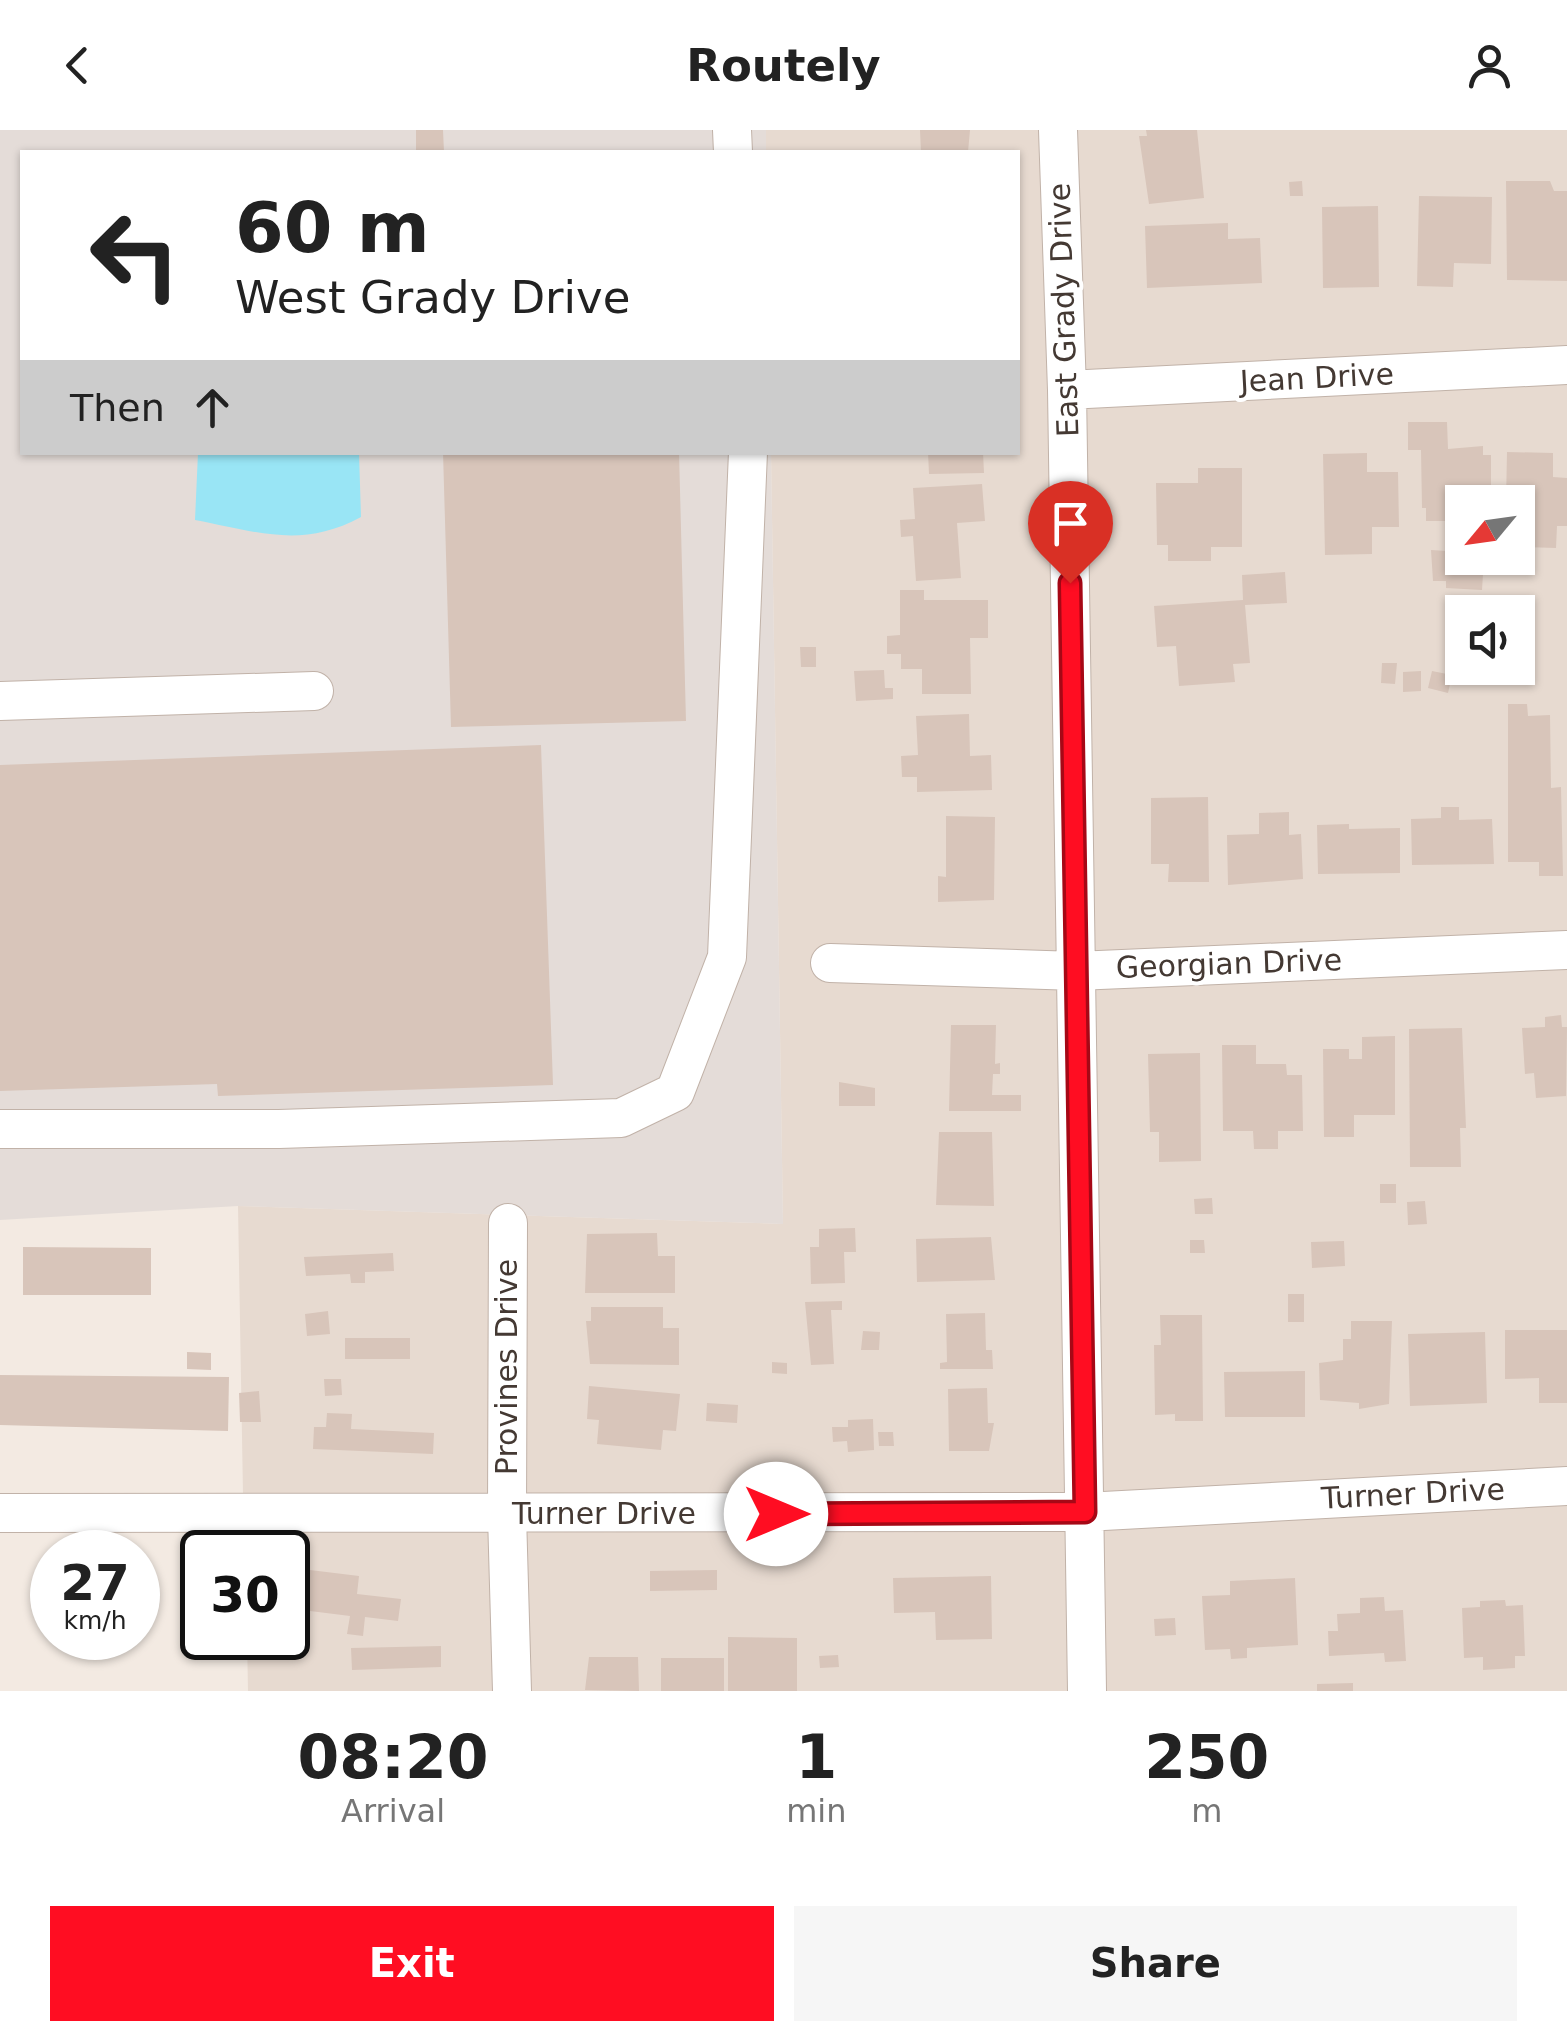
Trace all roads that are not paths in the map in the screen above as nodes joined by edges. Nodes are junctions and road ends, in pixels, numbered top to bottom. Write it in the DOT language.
graph roads {
  1 [pos="1058,130"];
  2 [pos="1567,365"];
  3 [pos="1067,390"];
  4 [pos="748,455"];
  5 [pos="314,691"];
  6 [pos="0,701"];
  7 [pos="1567,950"];
  8 [pos="830,963"];
  9 [pos="1076,971"];
  10 [pos="0,1129"];
  11 [pos="508,1223"];
  12 [pos="1567,1486"];
  13 [pos="1085,1512"];
  14 [pos="0,1513"];
  15 [pos="506,1515"];
  16 [pos="512,1691"];
  17 [pos="1087,1691"];
  1 -- 3 [label="street, East Grady Drive"];
  2 -- 3 [label="street, Jean Drive"];
  3 -- 9 [label="street, East Grady Drive"];
  4 -- 10 [label="street"];
  5 -- 6 [label="street"];
  7 -- 9 [label="street, Georgian Drive"];
  8 -- 9 [label="street, Georgian Drive"];
  9 -- 13 [label="street, East Grady Drive"];
  11 -- 15 [label="street, Provines Drive"];
  12 -- 13 [label="street, Turner Drive"];
  13 -- 15 [label="street, Turner Drive"];
  13 -- 17 [label="street, East Grady Drive"];
  14 -- 15 [label="street, Turner Drive"];
  15 -- 16 [label="street, Provines Drive"];
}
